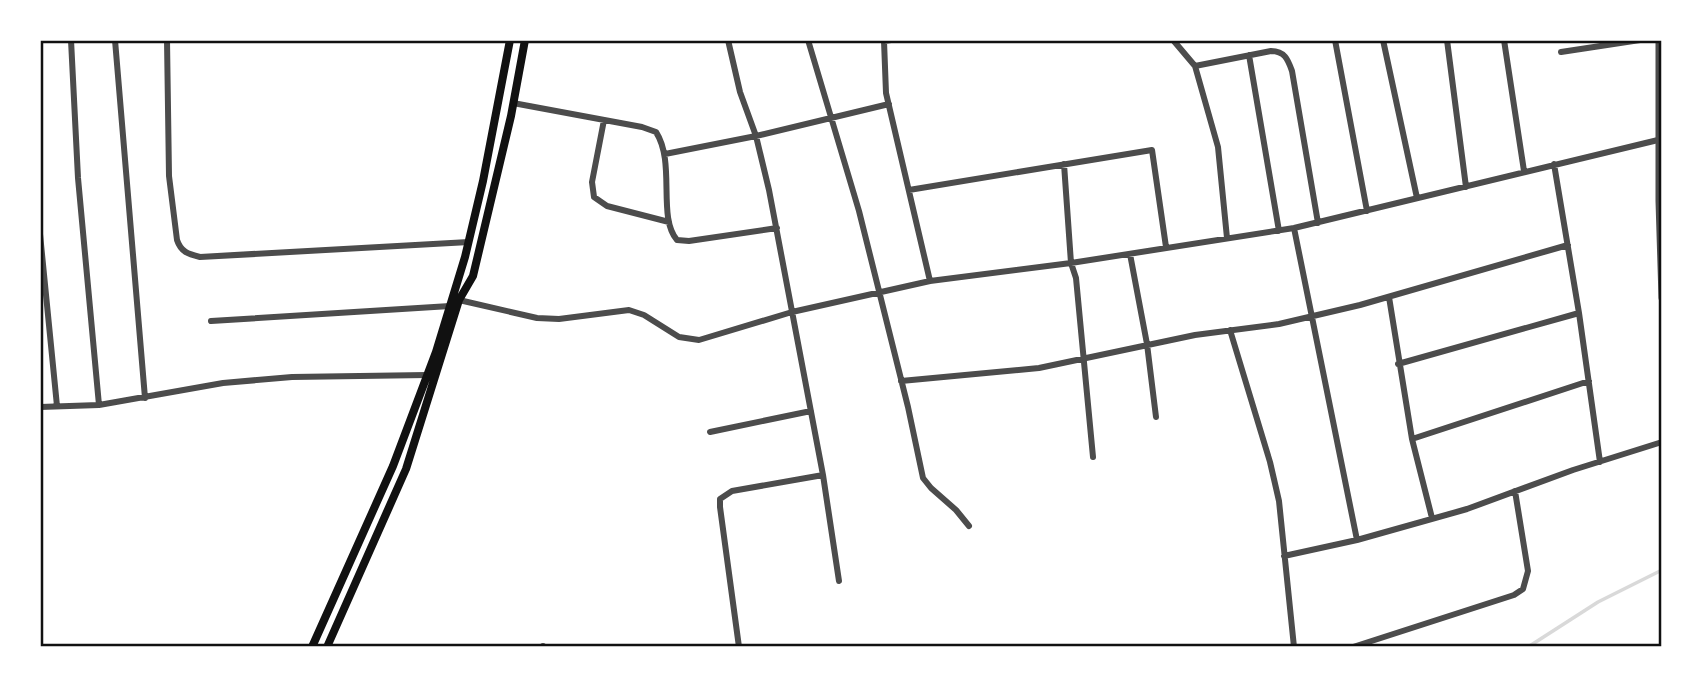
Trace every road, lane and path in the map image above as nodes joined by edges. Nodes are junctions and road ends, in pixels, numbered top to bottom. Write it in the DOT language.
graph roads {
  1 [pos="71,40"];
  2 [pos="114,40"];
  3 [pos="167,40"];
  4 [pos="510,40"];
  5 [pos="525,40"];
  6 [pos="727,40"];
  7 [pos="808,40"];
  8 [pos="884,40"];
  9 [pos="891,40"];
  10 [pos="1173,40"];
  11 [pos="1335,40"];
  12 [pos="1383,40"];
  13 [pos="1447,40"];
  14 [pos="1504,40"];
  15 [pos="1640,40"];
  16 [pos="1659,40"];
  17 [pos="1561,52"];
  18 [pos="1249,55"];
  19 [pos="1661,63"];
  20 [pos="1195,66"];
  21 [pos="513,103"];
  22 [pos="888,104"];
  23 [pos="830,118"];
  24 [pos="604,120"];
  25 [pos="756,136"];
  26 [pos="1658,140"];
  27 [pos="665,154"];
  28 [pos="1063,164"];
  29 [pos="1554,164"];
  30 [pos="1524,171"];
  31 [pos="1466,187"];
  32 [pos="909,190"];
  33 [pos="1418,198"];
  34 [pos="1660,200"];
  35 [pos="1367,211"];
  36 [pos="668,222"];
  37 [pos="1318,223"];
  38 [pos="777,228"];
  39 [pos="1294,228"];
  40 [pos="1279,231"];
  41 [pos="40,234"];
  42 [pos="1227,238"];
  43 [pos="469,243"];
  44 [pos="1568,245"];
  45 [pos="1166,247"];
  46 [pos="1130,254"];
  47 [pos="1071,263"];
  48 [pos="930,281"];
  49 [pos="879,293"];
  50 [pos="1389,297"];
  51 [pos="1662,298"];
  52 [pos="459,300"];
  53 [pos="450,306"];
  54 [pos="792,312"];
  55 [pos="1579,313"];
  56 [pos="1314,317"];
  57 [pos="211,321"];
  58 [pos="1230,330"];
  59 [pos="1147,344"];
  60 [pos="1084,359"];
  61 [pos="1398,364"];
  62 [pos="427,375"];
  63 [pos="901,381"];
  64 [pos="1589,381"];
  65 [pos="145,398"];
  66 [pos="99,405"];
  67 [pos="57,406"];
  68 [pos="40,407"];
  69 [pos="811,411"];
  70 [pos="1156,418"];
  71 [pos="710,432"];
  72 [pos="1412,439"];
  73 [pos="1662,442"];
  74 [pos="1093,457"];
  75 [pos="1600,461"];
  76 [pos="823,475"];
  77 [pos="1515,491"];
  78 [pos="1432,518"];
  79 [pos="970,526"];
  80 [pos="1357,540"];
  81 [pos="1284,556"];
  82 [pos="839,581"];
  83 [pos="312,647"];
  84 [pos="327,647"];
  85 [pos="739,647"];
  86 [pos="1294,647"];
  87 [pos="1353,647"];
  1 -- 66 [label="street"];
  2 -- 65 [label="street"];
  3 -- 43 [label="street"];
  4 -- 43 [label="main road"];
  5 -- 21 [label="main road"];
  6 -- 25 [label="street"];
  7 -- 23 [label="street"];
  8 -- 9 [label="street"];
  8 -- 22 [label="street"];
  10 -- 20 [label="street"];
  11 -- 35 [label="street"];
  12 -- 33 [label="street"];
  13 -- 31 [label="street"];
  14 -- 30 [label="street"];
  15 -- 17 [label="street"];
  16 -- 19 [label="street"];
  18 -- 20 [label="street"];
  18 -- 37 [label="street"];
  18 -- 40 [label="street"];
  19 -- 26 [label="street"];
  20 -- 42 [label="street"];
  21 -- 24 [label="street"];
  21 -- 52 [label="main road"];
  22 -- 23 [label="street"];
  22 -- 32 [label="street"];
  23 -- 25 [label="street"];
  23 -- 49 [label="street"];
  24 -- 27 [label="street"];
  24 -- 36 [label="street"];
  25 -- 27 [label="street"];
  25 -- 38 [label="street"];
  26 -- 29 [label="street"];
  26 -- 34 [label="street"];
  27 -- 36 [label="street"];
  28 -- 32 [label="street"];
  28 -- 45 [label="street"];
  28 -- 47 [label="street"];
  29 -- 30 [label="street"];
  29 -- 44 [label="street"];
  30 -- 31 [label="street"];
  31 -- 33 [label="street"];
  32 -- 48 [label="street"];
  33 -- 35 [label="street"];
  34 -- 51 [label="street"];
  35 -- 37 [label="street"];
  36 -- 38 [label="street"];
  37 -- 39 [label="street"];
  38 -- 54 [label="street"];
  39 -- 40 [label="street"];
  39 -- 56 [label="street"];
  40 -- 42 [label="street"];
  41 -- 67 [label="street"];
  42 -- 45 [label="street"];
  43 -- 53 [label="main road"];
  44 -- 50 [label="street"];
  44 -- 55 [label="street"];
  45 -- 46 [label="street"];
  46 -- 47 [label="street"];
  46 -- 59 [label="street"];
  47 -- 48 [label="street"];
  47 -- 60 [label="street"];
  48 -- 49 [label="street"];
  49 -- 54 [label="street"];
  49 -- 63 [label="street"];
  50 -- 56 [label="street"];
  50 -- 61 [label="street"];
  52 -- 54 [label="street"];
  52 -- 84 [label="main road"];
  53 -- 57 [label="street"];
  53 -- 62 [label="main road"];
  54 -- 69 [label="street"];
  55 -- 61 [label="street"];
  55 -- 64 [label="street"];
  56 -- 58 [label="street"];
  56 -- 80 [label="street"];
  58 -- 59 [label="street"];
  58 -- 81 [label="street"];
  59 -- 60 [label="street"];
  59 -- 70 [label="street"];
  60 -- 63 [label="street"];
  60 -- 74 [label="street"];
  61 -- 72 [label="street"];
  62 -- 65 [label="street"];
  62 -- 83 [label="main road"];
  63 -- 79 [label="street"];
  64 -- 72 [label="street"];
  64 -- 75 [label="street"];
  65 -- 66 [label="street"];
  66 -- 67 [label="street"];
  67 -- 68 [label="street"];
  69 -- 71 [label="street"];
  69 -- 76 [label="street"];
  72 -- 78 [label="street"];
  73 -- 75 [label="street"];
  75 -- 77 [label="street"];
  76 -- 82 [label="street"];
  76 -- 85 [label="street"];
  77 -- 78 [label="street"];
  77 -- 87 [label="street"];
  78 -- 80 [label="street"];
  80 -- 81 [label="street"];
  81 -- 86 [label="street"];
}
